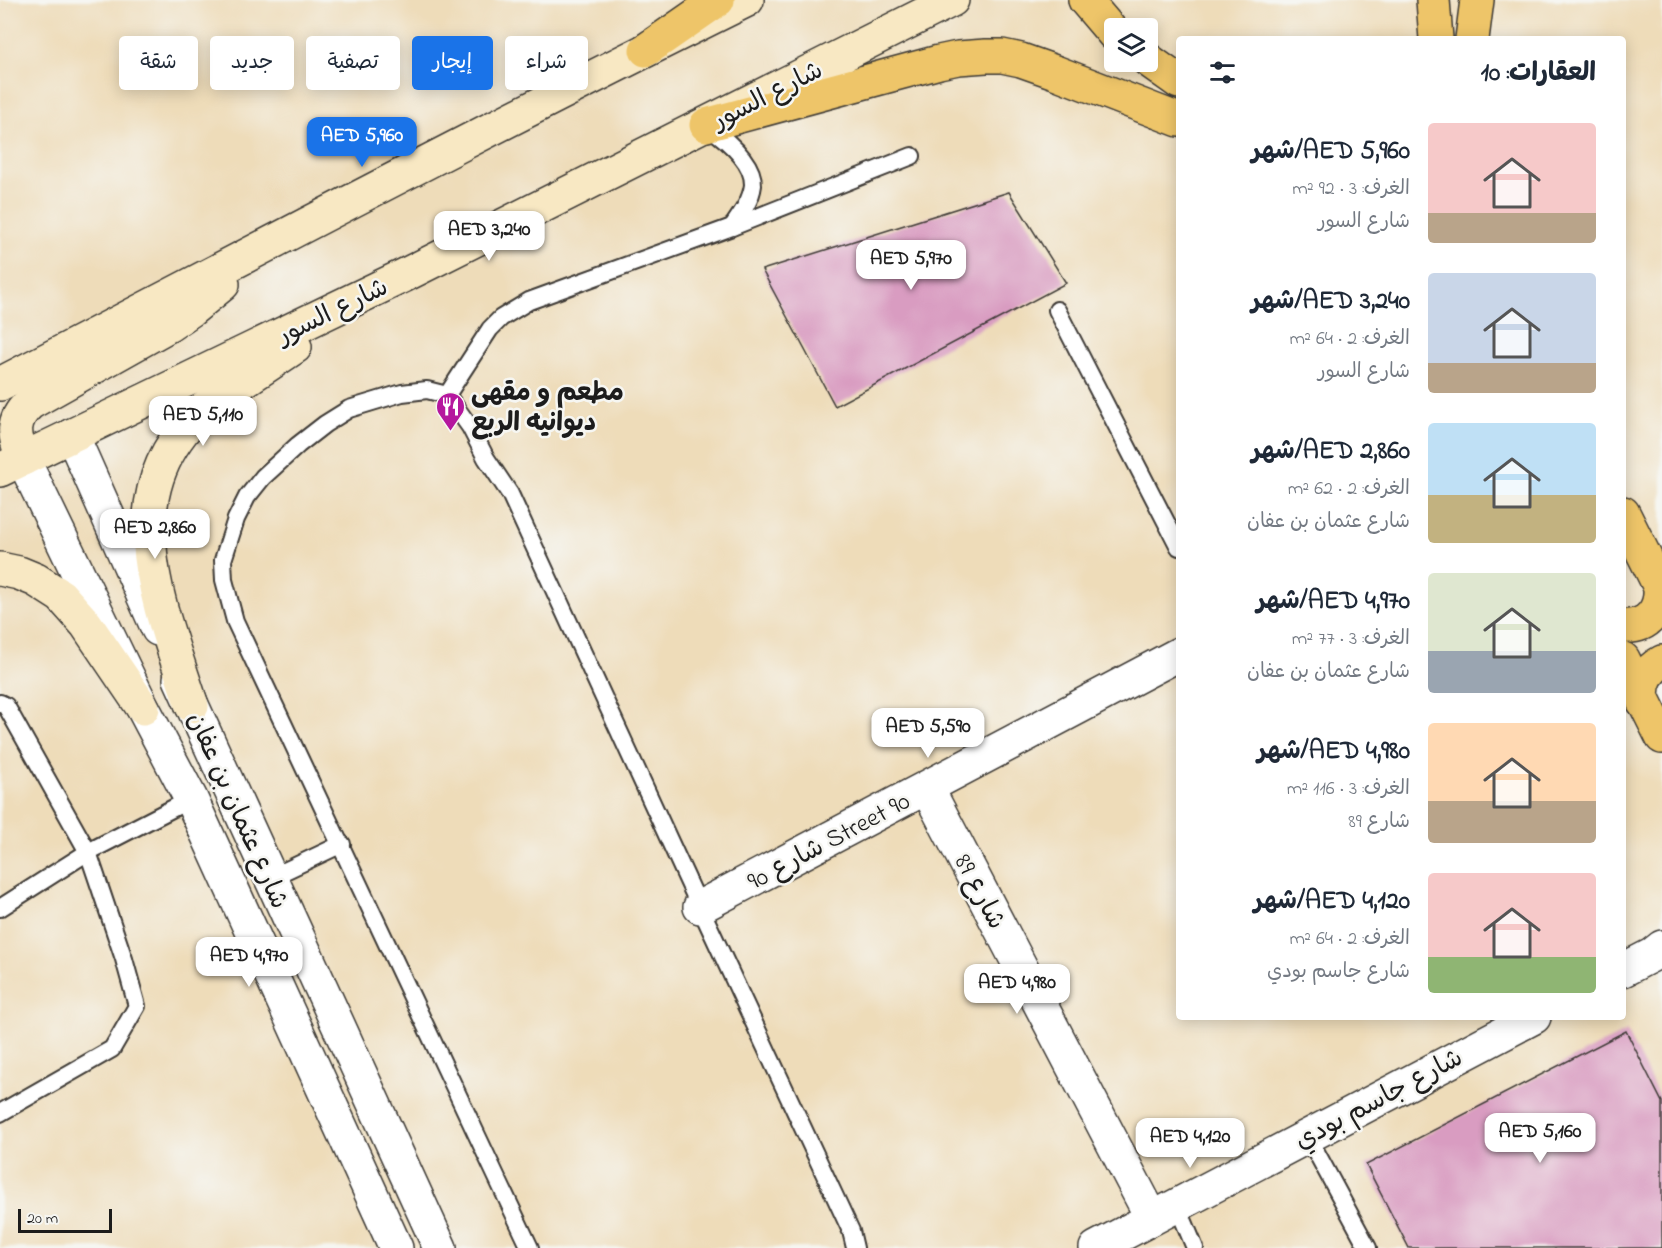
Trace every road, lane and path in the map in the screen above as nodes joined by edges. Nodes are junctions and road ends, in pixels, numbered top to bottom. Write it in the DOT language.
graph roads {
  1 [pos="718,0"];
  2 [pos="747,0"];
  3 [pos="952,0"];
  4 [pos="1085,0"];
  5 [pos="1433,0"];
  6 [pos="1476,0"];
  7 [pos="1104,22"];
  8 [pos="1436,36"];
  9 [pos="1472,36"];
  10 [pos="646,50"];
  11 [pos="1158,67"];
  12 [pos="1176,80"];
  13 [pos="1176,119"];
  14 [pos="706,125"];
  15 [pos="912,156"];
  16 [pos="732,227"];
  17 [pos="269,243"];
  18 [pos="405,275"];
  19 [pos="1057,310"];
  20 [pos="0,384"];
  21 [pos="0,391"];
  22 [pos="447,395"];
  23 [pos="41,396"];
  24 [pos="72,435"];
  25 [pos="12,464"];
  26 [pos="1626,519"];
  27 [pos="1176,541"];
  28 [pos="0,569"];
  29 [pos="1661,588"];
  30 [pos="1626,627"];
  31 [pos="1176,656"];
  32 [pos="1662,662"];
  33 [pos="1626,665"];
  34 [pos="1643,701"];
  35 [pos="0,703"];
  36 [pos="192,706"];
  37 [pos="143,708"];
  38 [pos="1662,736"];
  39 [pos="927,788"];
  40 [pos="191,800"];
  41 [pos="342,844"];
  42 [pos="88,852"];
  43 [pos="270,878"];
  44 [pos="699,907"];
  45 [pos="0,908"];
  46 [pos="1662,947"];
  47 [pos="1626,968"];
  48 [pos="1528,1020"];
  49 [pos="0,1113"];
  50 [pos="1307,1135"];
  51 [pos="1165,1211"];
  52 [pos="396,1248"];
  53 [pos="440,1248"];
  54 [pos="530,1248"];
  55 [pos="855,1248"];
  56 [pos="1096,1248"];
  57 [pos="1196,1248"];
  58 [pos="1368,1248"];
  1 -- 10 [label="main road"];
  2 -- 10 [label="main road"];
  3 -- 14 [label="main road, شارع السور"];
  4 -- 7 [label="main road"];
  5 -- 8 [label="main road"];
  6 -- 9 [label="main road"];
  10 -- 17 [label="main road"];
  11 -- 12 [label="main road"];
  13 -- 14 [label="main road"];
  14 -- 16 [label="lane"];
  14 -- 18 [label="main road, شارع السور"];
  15 -- 16 [label="lane"];
  16 -- 22 [label="lane"];
  17 -- 20 [label="main road"];
  17 -- 23 [label="main road"];
  18 -- 24 [label="main road, شارع السور"];
  18 -- 36 [label="main road"];
  19 -- 27 [label="lane"];
  21 -- 23 [label="main road"];
  22 -- 41 [label="lane"];
  22 -- 44 [label="lane"];
  23 -- 24 [label="main road"];
  23 -- 25 [label="main road"];
  24 -- 25 [label="main road, شارع السور"];
  24 -- 36 [label="street, شارع عثمان بن عفان"];
  25 -- 37 [label="street, شارع عثمان بن عفان"];
  26 -- 29 [label="main road"];
  28 -- 37 [label="main road"];
  29 -- 30 [label="main road"];
  31 -- 39 [label="street, شارع 90 Street 90"];
  32 -- 34 [label="main road"];
  33 -- 34 [label="main road"];
  34 -- 38 [label="main road"];
  35 -- 42 [label="lane"];
  36 -- 43 [label="street, شارع عثمان بن عفان"];
  37 -- 40 [label="street, شارع عثمان بن عفان"];
  39 -- 44 [label="street, شارع 90 Street 90"];
  39 -- 51 [label="street, شارع 89"];
  40 -- 42 [label="lane"];
  40 -- 52 [label="street, شارع عثمان بن عفان"];
  41 -- 43 [label="lane"];
  41 -- 54 [label="lane"];
  42 -- 45 [label="lane"];
  42 -- 49 [label="lane"];
  43 -- 53 [label="street, شارع عثمان بن عفان"];
  44 -- 55 [label="lane"];
  46 -- 47 [label="street"];
  48 -- 50 [label="street, شارع جاسم بودي"];
  50 -- 51 [label="street, شارع جاسم بودي"];
  50 -- 58 [label="lane"];
  51 -- 56 [label="street, شارع جاسم بودي"];
  51 -- 57 [label="lane"];
}
